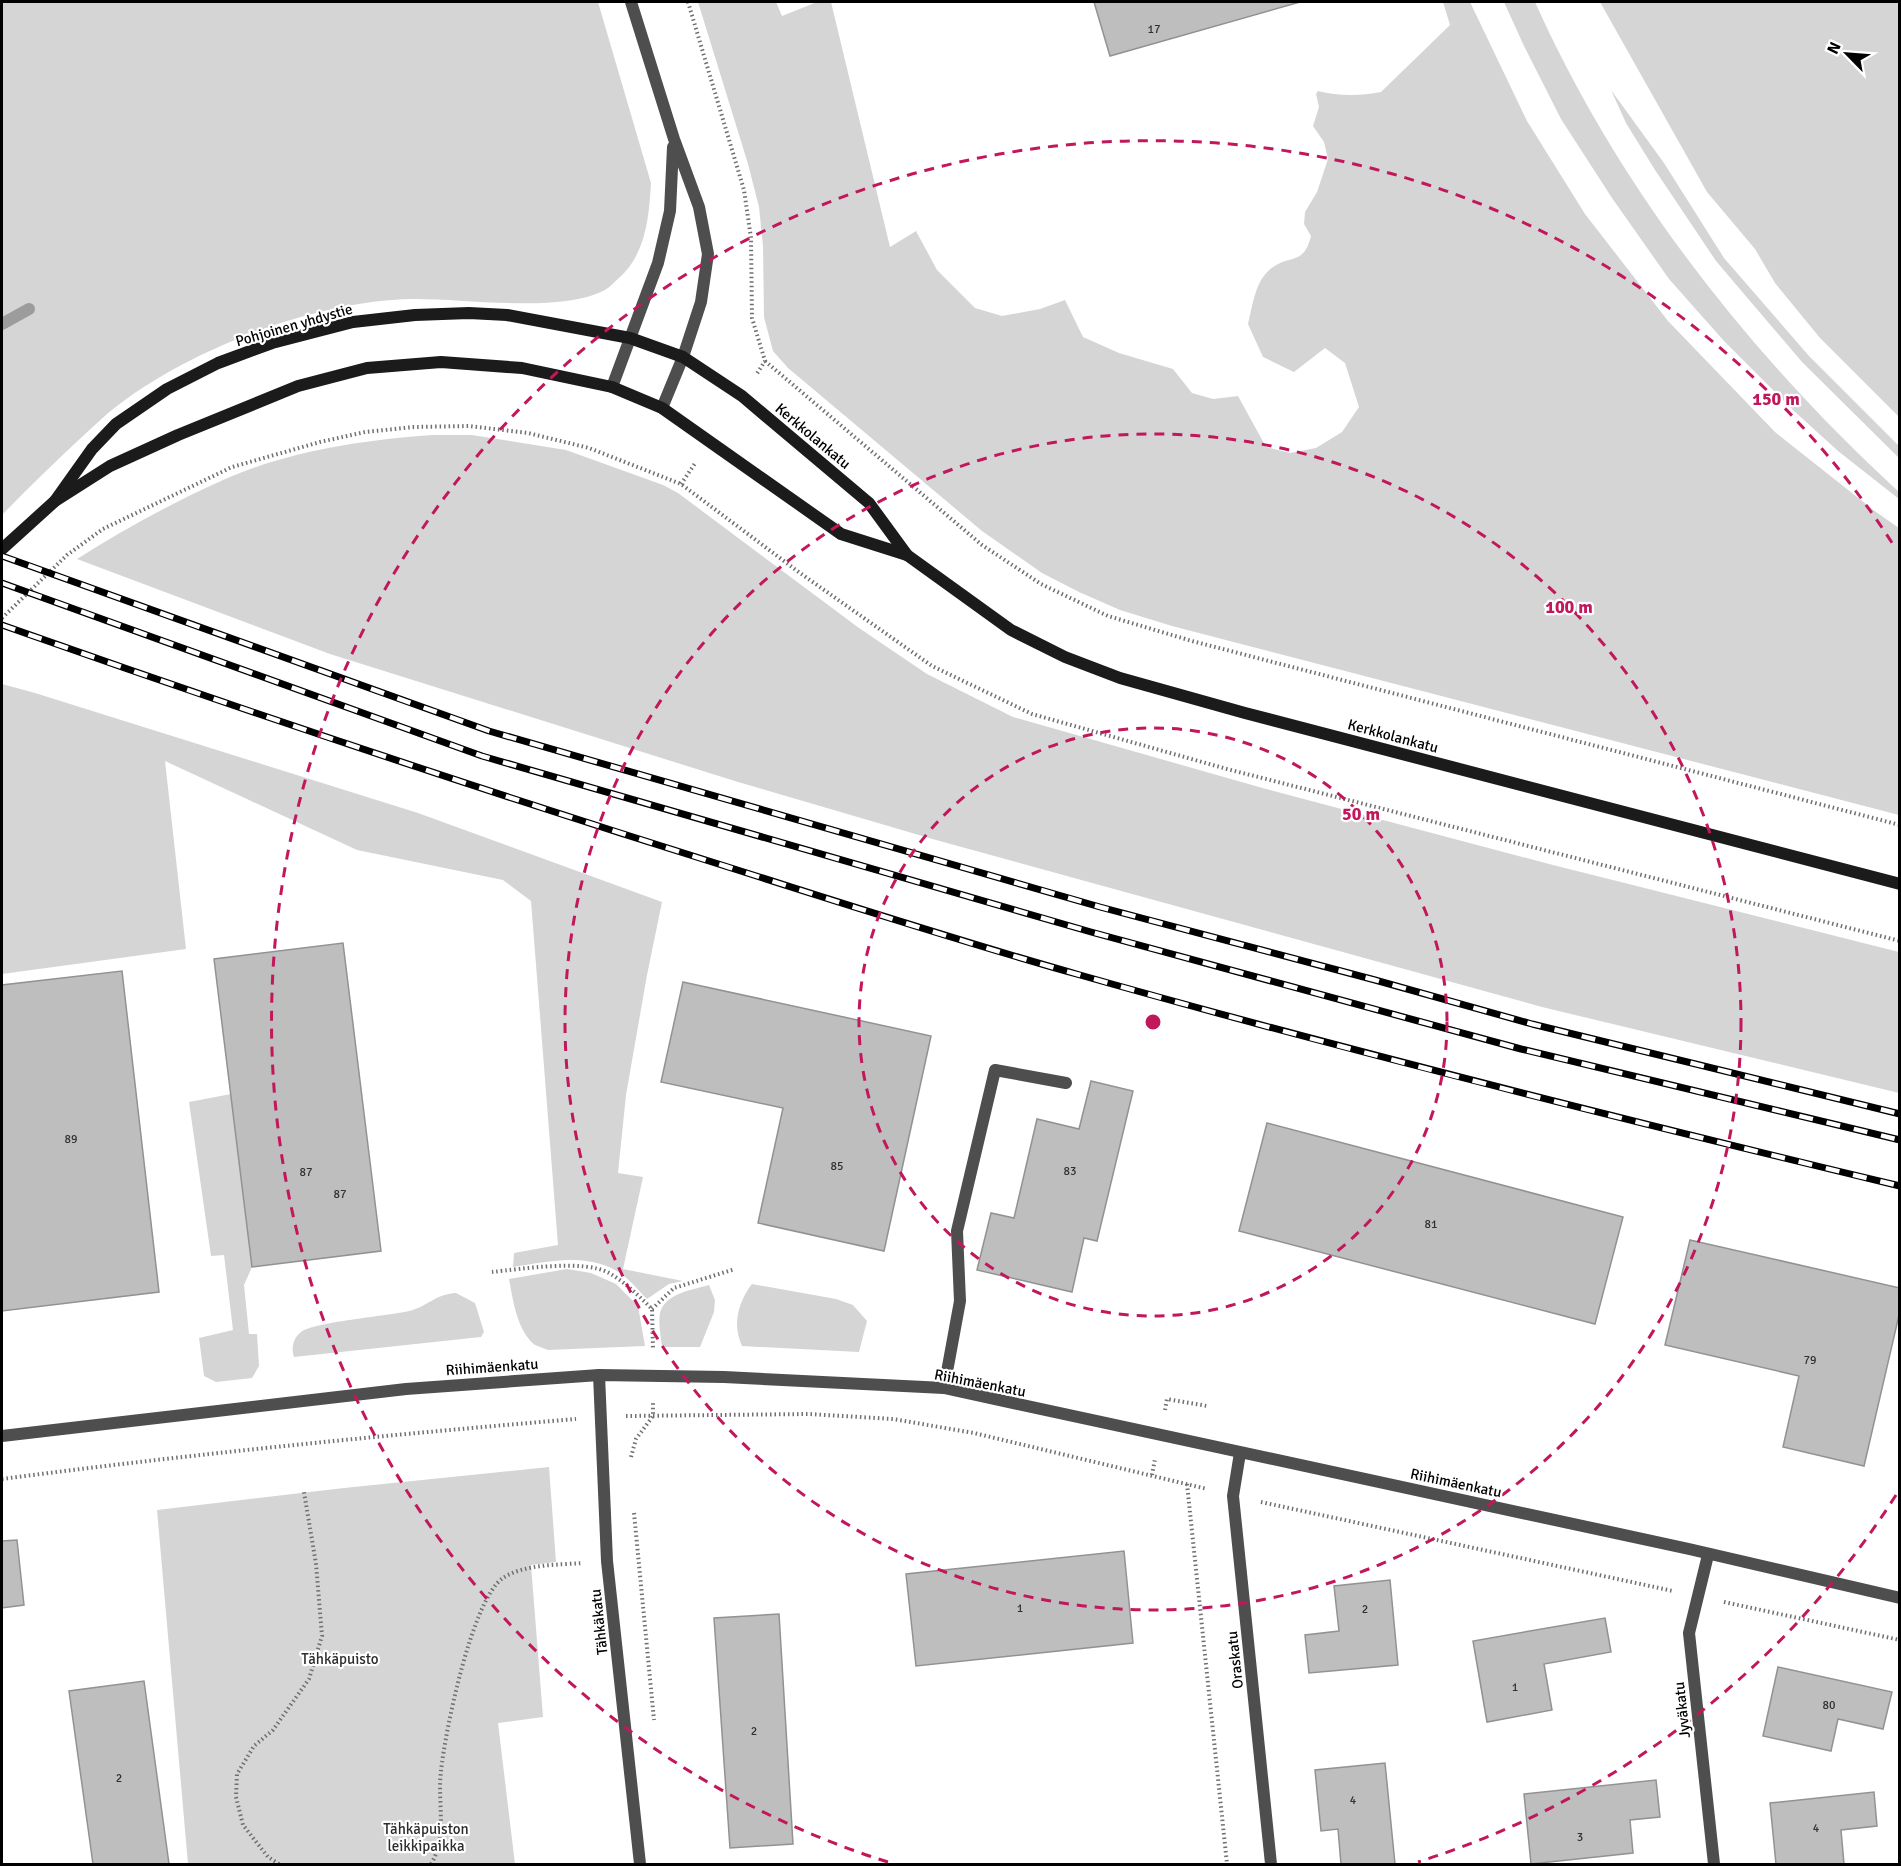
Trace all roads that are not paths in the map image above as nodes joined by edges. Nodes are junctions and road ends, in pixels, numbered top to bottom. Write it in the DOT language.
graph roads {
  1 [pos="631,2"];
  2 [pos="674,139"];
  3 [pos="630,338"];
  4 [pos="683,357"];
  5 [pos="612,387"];
  6 [pos="662,408"];
  7 [pos="55,501"];
  8 [pos="2,549"];
  9 [pos="907,555"];
  10 [pos="1899,884"];
  11 [pos="1066,1083"];
  12 [pos="599,1375"];
  13 [pos="944,1388"];
  14 [pos="2,1436"];
  15 [pos="1240,1453"];
  16 [pos="1708,1555"];
  17 [pos="1899,1598"];
  18 [pos="640,1864"];
  19 [pos="1271,1864"];
  20 [pos="1714,1864"];
  1 -- 2 [label="street"];
  2 -- 3 [label="street"];
  2 -- 4 [label="street"];
  3 -- 4 [label="main road, Kerkkolankatu"];
  3 -- 5 [label="street"];
  3 -- 7 [label="main road, Pohjoinen yhdystie"];
  4 -- 6 [label="street"];
  4 -- 9 [label="main road, Kerkkolankatu"];
  5 -- 6 [label="main road, Kerkkolankatu"];
  5 -- 7 [label="main road, Pohjoinen yhdystie"];
  6 -- 9 [label="main road, Kerkkolankatu"];
  7 -- 8 [label="main road, Pohjoinen yhdystie"];
  9 -- 10 [label="main road, Kerkkolankatu"];
  11 -- 13 [label="street"];
  12 -- 13 [label="street, Riihimäenkatu"];
  12 -- 14 [label="street, Riihimäenkatu"];
  12 -- 18 [label="street, Tähkäkatu"];
  13 -- 15 [label="street, Riihimäenkatu"];
  15 -- 16 [label="street, Riihimäenkatu"];
  15 -- 19 [label="street, Oraskatu"];
  16 -- 17 [label="street, Riihimäenkatu"];
  16 -- 20 [label="street, Jyväkatu"];
}
